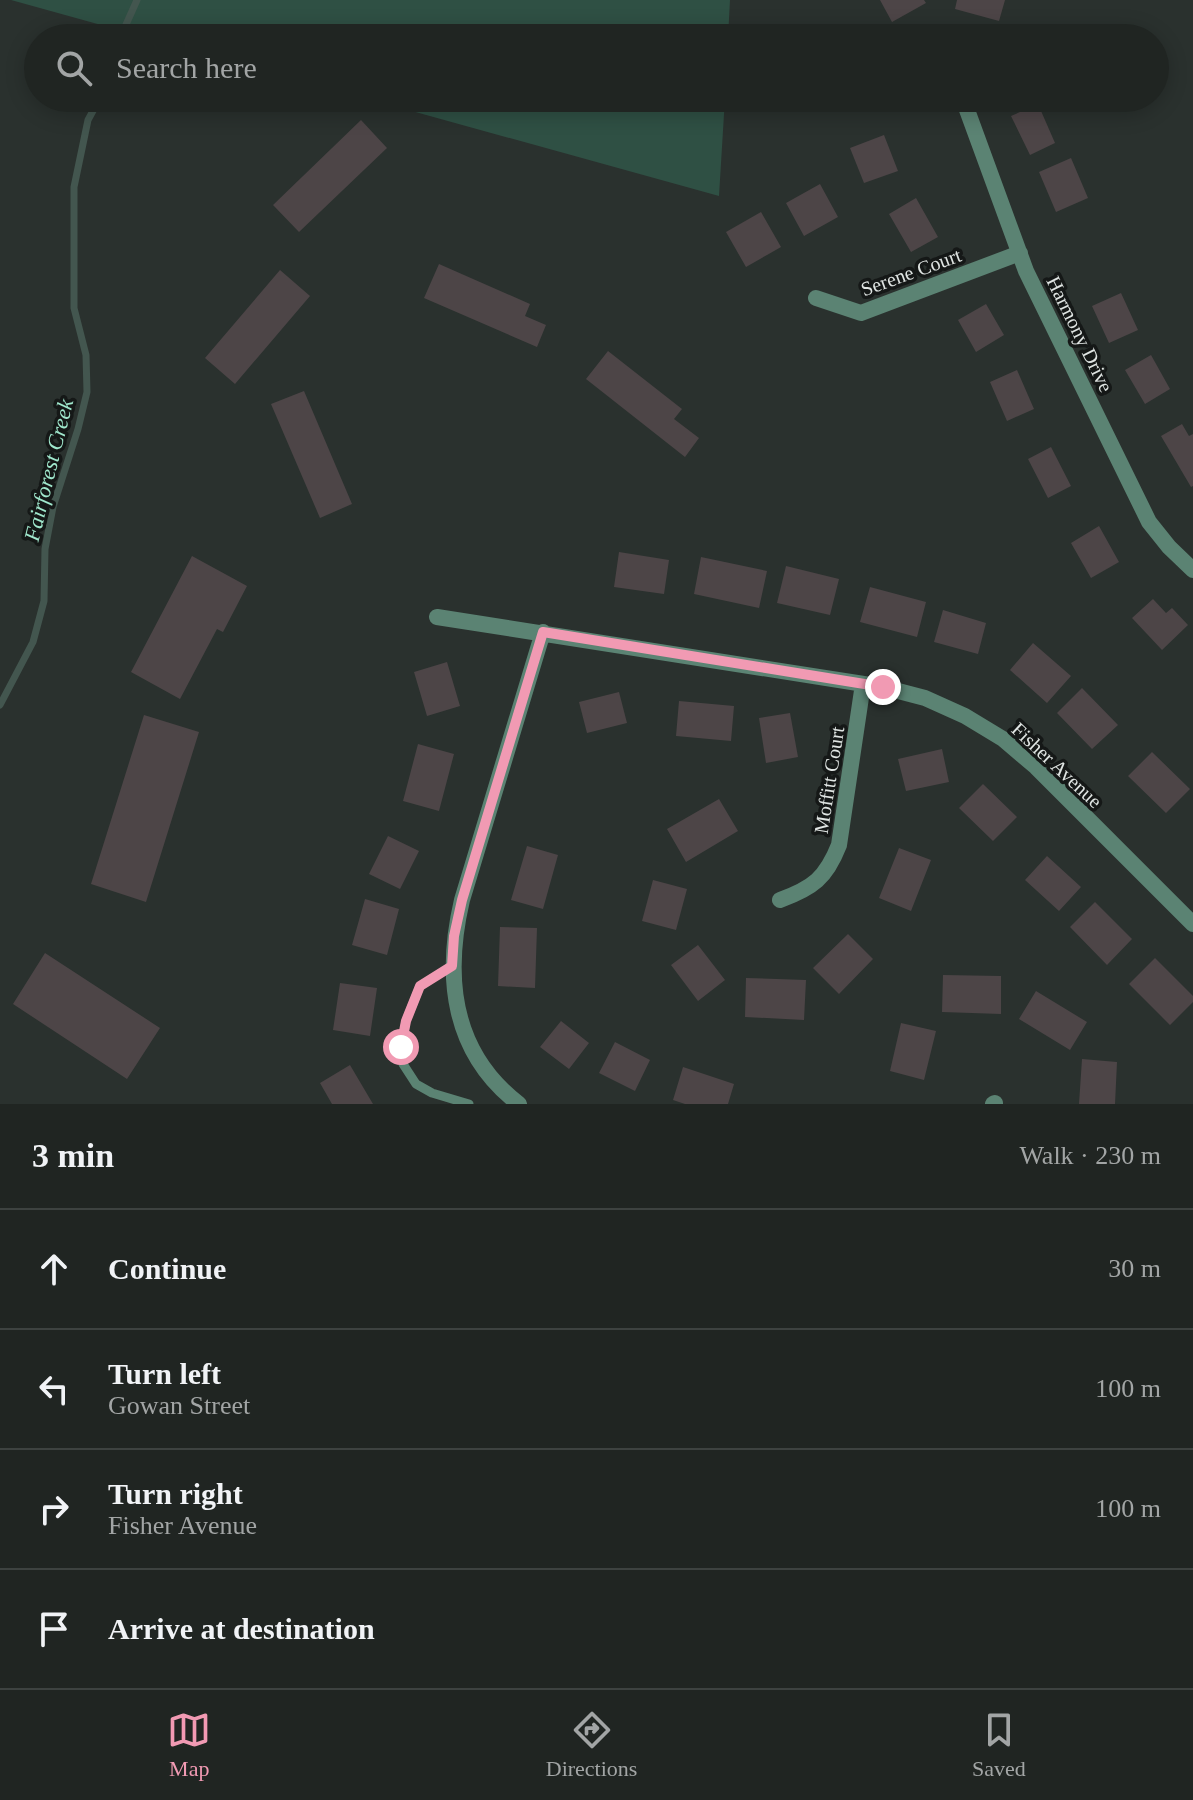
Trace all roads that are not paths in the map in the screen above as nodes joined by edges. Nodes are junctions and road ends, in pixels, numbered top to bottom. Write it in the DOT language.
graph roads {
  1 [pos="968,112"];
  2 [pos="1020,253"];
  3 [pos="816,298"];
  4 [pos="1193,570"];
  5 [pos="437,617"];
  6 [pos="543,632"];
  7 [pos="863,684"];
  8 [pos="780,900"];
  9 [pos="1193,924"];
  10 [pos="452,966"];
  11 [pos="469,1104"];
  12 [pos="519,1104"];
  1 -- 2 [label="street, Harmony Drive"];
  2 -- 3 [label="street, Serene Court"];
  2 -- 4 [label="street, Harmony Drive"];
  5 -- 6 [label="street, Fisher Avenue"];
  6 -- 7 [label="street, Fisher Avenue"];
  6 -- 10 [label="street"];
  7 -- 8 [label="street, Moffitt Court"];
  7 -- 9 [label="street, Fisher Avenue"];
  10 -- 11 [label="lane"];
  10 -- 12 [label="street"];
}
